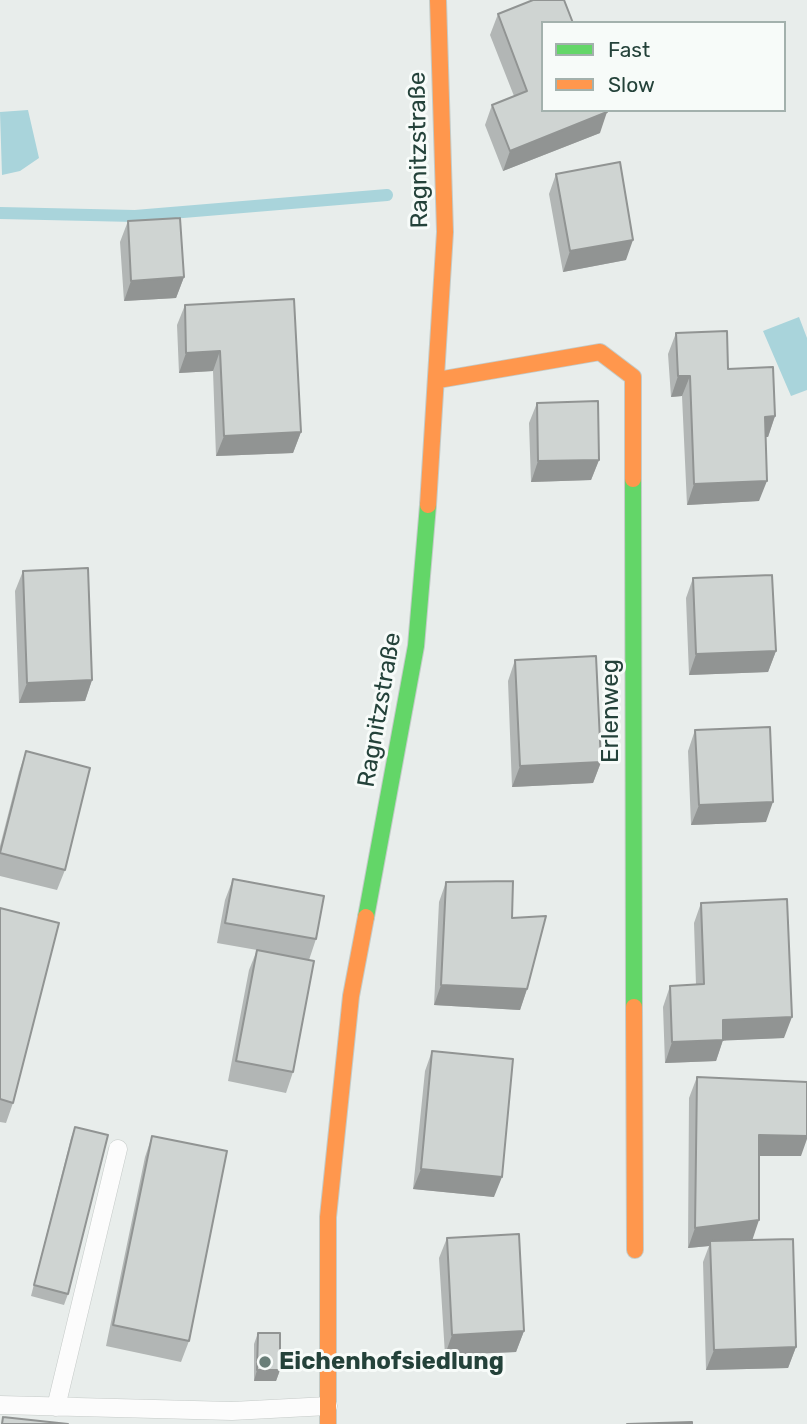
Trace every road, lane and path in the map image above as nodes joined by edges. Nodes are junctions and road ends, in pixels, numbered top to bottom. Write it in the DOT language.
graph roads {
  1 [pos="438,0"];
  2 [pos="438,380"];
  3 [pos="118,1149"];
  4 [pos="635,1250"];
  5 [pos="0,1405"];
  6 [pos="56,1407"];
  7 [pos="328,1415"];
  1 -- 2 [label="main road, Ragnitzstraße"];
  2 -- 4 [label="main road, Erlenweg"];
  2 -- 7 [label="main road, Ragnitzstraße"];
  3 -- 6 [label="lane"];
  5 -- 6 [label="lane"];
  6 -- 7 [label="lane"];
}
